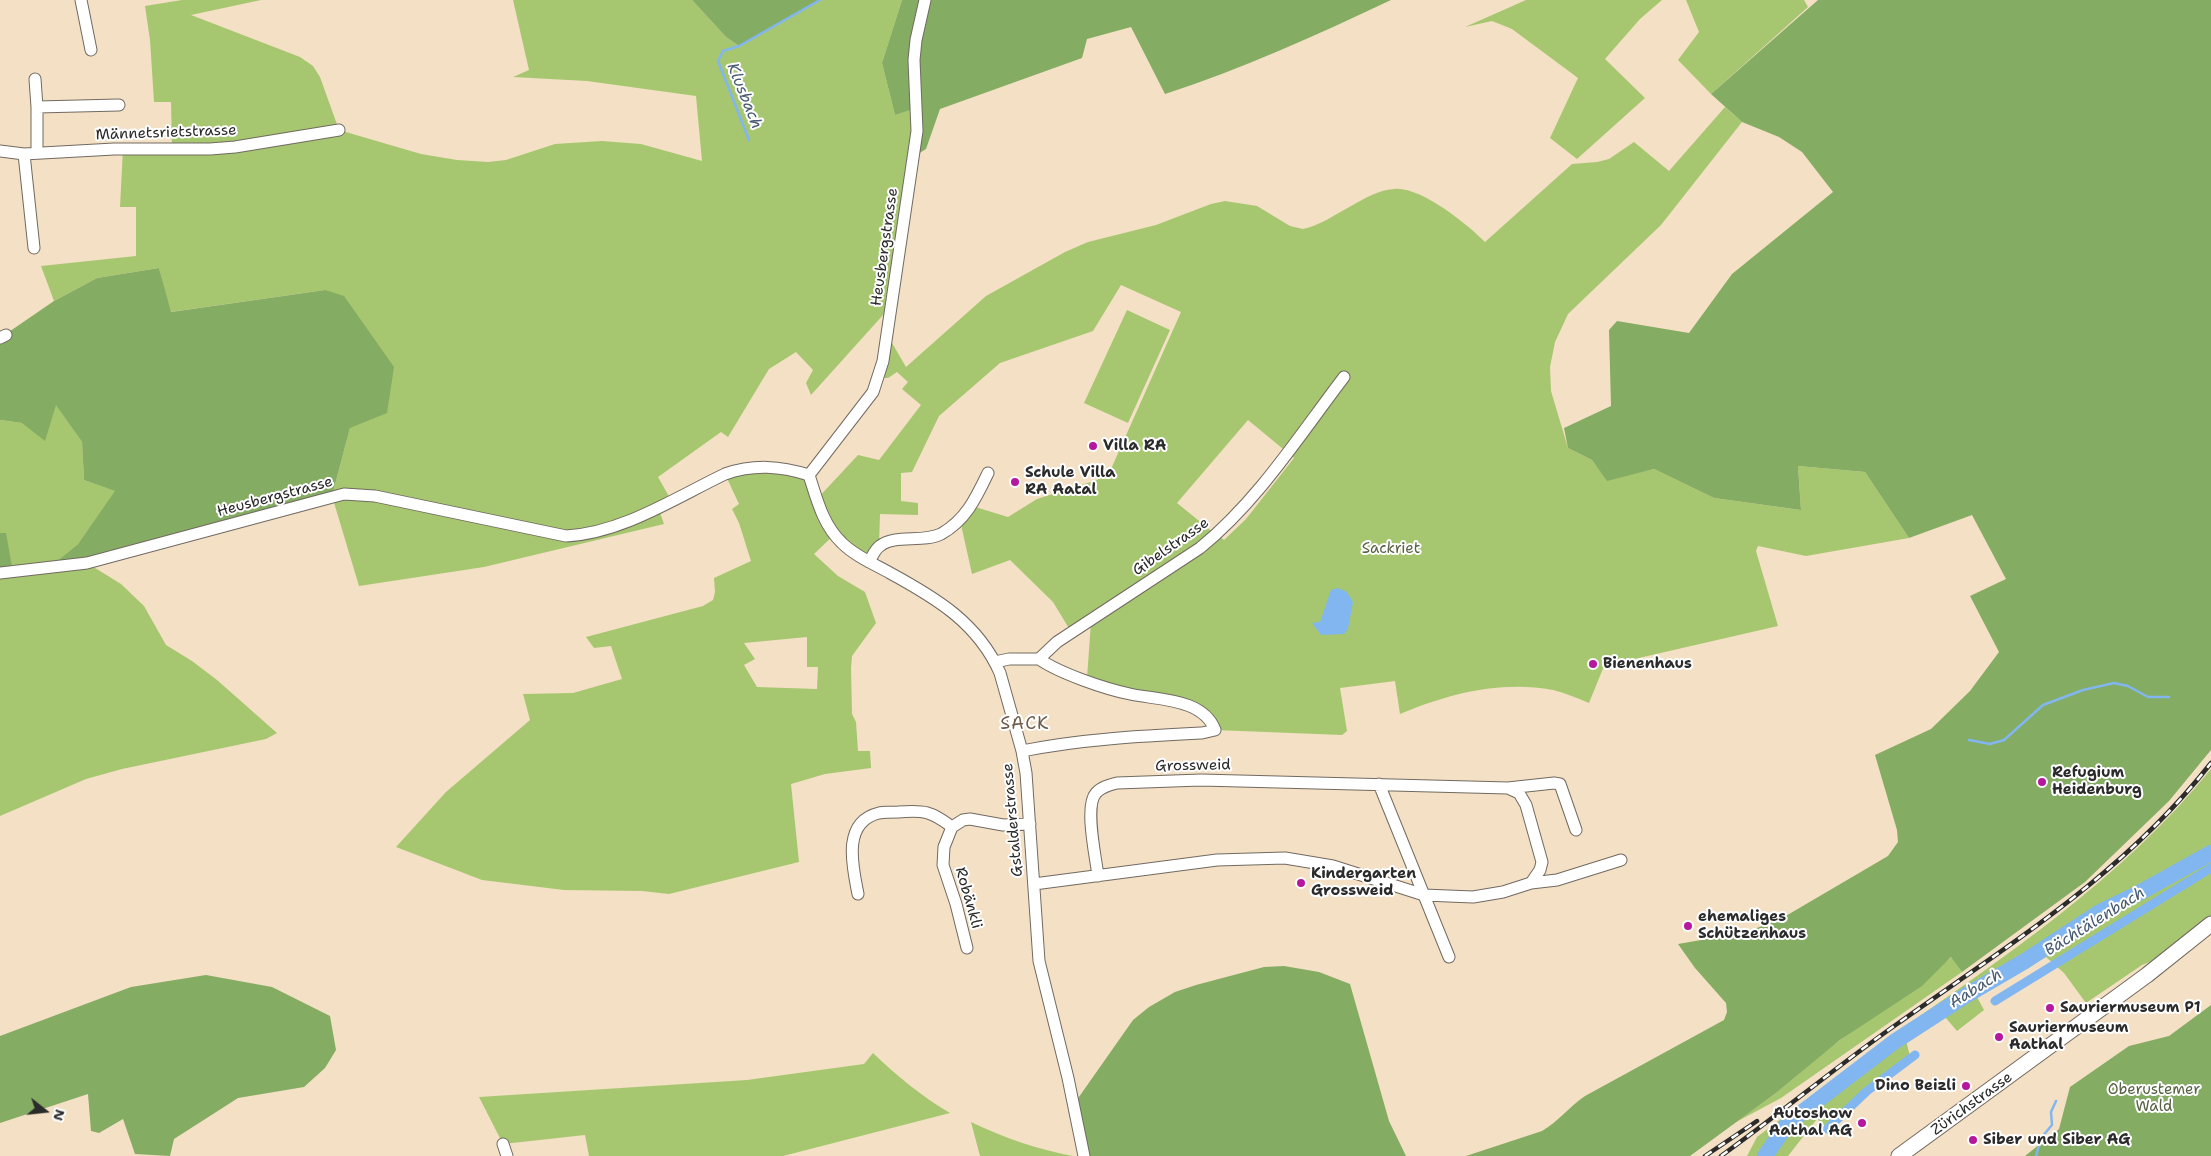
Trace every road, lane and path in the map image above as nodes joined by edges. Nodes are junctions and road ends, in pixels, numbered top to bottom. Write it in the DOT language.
graph roads {
  1 [pos="82,0"];
  2 [pos="925,0"];
  3 [pos="91,50"];
  4 [pos="35,79"];
  5 [pos="119,105"];
  6 [pos="37,107"];
  7 [pos="339,130"];
  8 [pos="0,151"];
  9 [pos="36,152"];
  10 [pos="24,154"];
  11 [pos="34,248"];
  12 [pos="1344,377"];
  13 [pos="988,473"];
  14 [pos="809,475"];
  15 [pos="869,562"];
  16 [pos="0,573"];
  17 [pos="1039,658"];
  18 [pos="995,662"];
  19 [pos="1022,751"];
  20 [pos="1379,784"];
  21 [pos="1508,788"];
  22 [pos="1030,824"];
  23 [pos="952,827"];
  24 [pos="1576,830"];
  25 [pos="1620,860"];
  26 [pos="1098,876"];
  27 [pos="1531,883"];
  28 [pos="1034,884"];
  29 [pos="858,894"];
  30 [pos="1424,895"];
  31 [pos="2211,924"];
  32 [pos="966,948"];
  33 [pos="1449,957"];
  34 [pos="503,1144"];
  35 [pos="507,1156"];
  36 [pos="1084,1156"];
  37 [pos="1899,1156"];
  1 -- 3 [label="street"];
  2 -- 14 [label="street, Heusbergstrasse"];
  4 -- 6 [label="street"];
  5 -- 6 [label="street"];
  6 -- 9 [label="street"];
  7 -- 9 [label="street, Männetsrietstrasse"];
  8 -- 10 [label="street, Männetsrietstrasse"];
  9 -- 10 [label="street, Männetsrietstrasse"];
  10 -- 11 [label="street"];
  12 -- 17 [label="street, Gibelstrasse"];
  13 -- 15 [label="street"];
  14 -- 15 [label="street, Gstalderstrasse"];
  14 -- 16 [label="street, Heusbergstrasse"];
  15 -- 18 [label="street, Gstalderstrasse"];
  17 -- 18 [label="street"];
  17 -- 19 [label="street"];
  18 -- 19 [label="street, Gstalderstrasse"];
  19 -- 22 [label="street, Gstalderstrasse"];
  20 -- 21 [label="street, Grossweid"];
  20 -- 26 [label="street, Grossweid"];
  20 -- 30 [label="street"];
  21 -- 24 [label="street, Grossweid"];
  21 -- 27 [label="street"];
  22 -- 23 [label="street"];
  22 -- 28 [label="street, Gstalderstrasse"];
  23 -- 29 [label="street"];
  23 -- 32 [label="street, Robänkli"];
  25 -- 27 [label="street"];
  26 -- 28 [label="street"];
  26 -- 30 [label="street"];
  27 -- 30 [label="street"];
  28 -- 36 [label="street, Gstalderstrasse"];
  30 -- 33 [label="street"];
  31 -- 37 [label="main road, Zürichstrasse"];
  34 -- 35 [label="street"];
}
